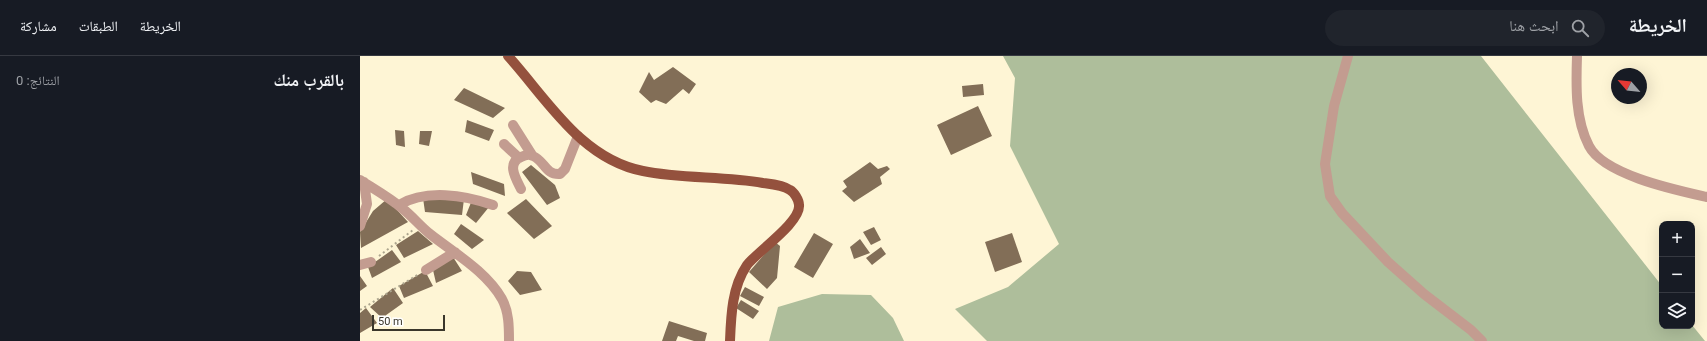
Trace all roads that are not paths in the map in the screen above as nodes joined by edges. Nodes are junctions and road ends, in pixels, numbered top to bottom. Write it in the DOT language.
graph roads {
  1 [pos="508,56"];
  2 [pos="1348,56"];
  3 [pos="1577,56"];
  4 [pos="513,125"];
  5 [pos="578,136"];
  6 [pos="504,144"];
  7 [pos="532,155"];
  8 [pos="519,158"];
  9 [pos="362,181"];
  10 [pos="521,189"];
  11 [pos="1707,197"];
  12 [pos="399,205"];
  13 [pos="492,205"];
  14 [pos="360,226"];
  15 [pos="455,252"];
  16 [pos="371,262"];
  17 [pos="360,265"];
  18 [pos="426,270"];
  19 [pos="509,341"];
  20 [pos="730,341"];
  21 [pos="1482,341"];
  1 -- 5 [label="main road"];
  2 -- 21 [label="street"];
  3 -- 11 [label="street"];
  4 -- 7 [label="street"];
  5 -- 7 [label="street"];
  5 -- 20 [label="main road"];
  6 -- 8 [label="street"];
  7 -- 8 [label="street"];
  8 -- 10 [label="street"];
  9 -- 12 [label="street"];
  9 -- 14 [label="street"];
  12 -- 13 [label="street"];
  12 -- 15 [label="street"];
  15 -- 18 [label="street"];
  15 -- 19 [label="street"];
  16 -- 17 [label="street"];
}
